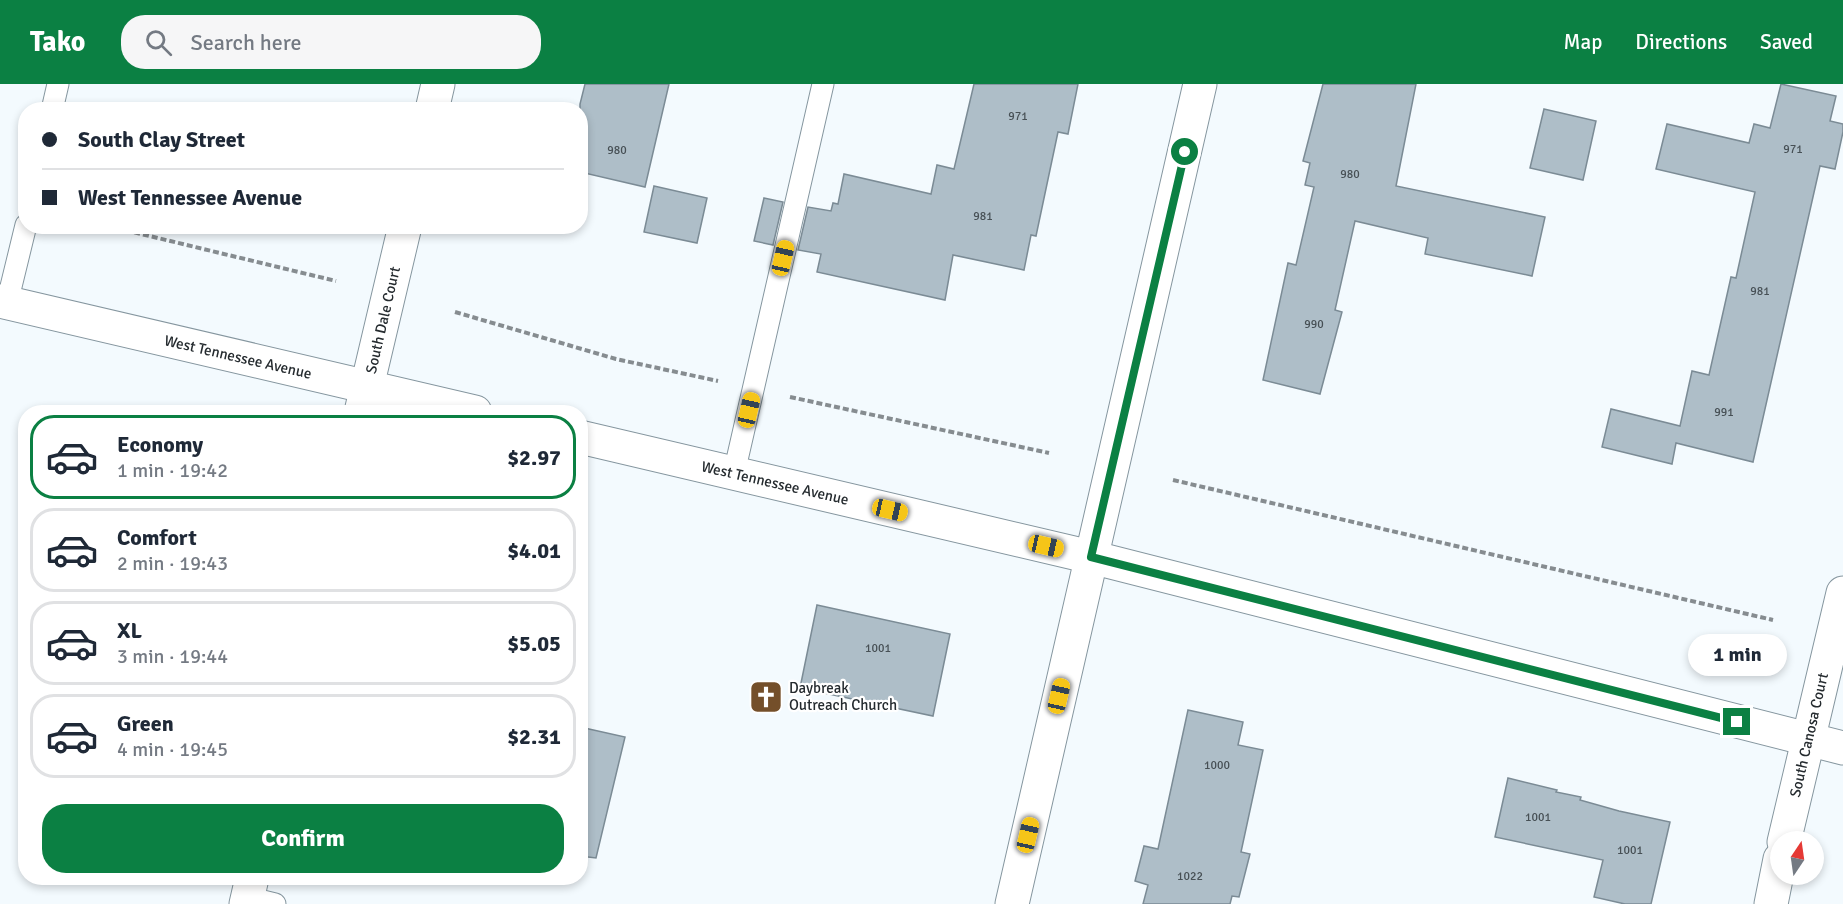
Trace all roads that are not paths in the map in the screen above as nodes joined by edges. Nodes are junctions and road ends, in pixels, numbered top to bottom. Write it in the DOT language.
graph roads {
  1 [pos="58,84"];
  2 [pos="438,84"];
  3 [pos="823,84"];
  4 [pos="1200,84"];
  5 [pos="54,102"];
  6 [pos="434,102"];
  7 [pos="23,234"];
  8 [pos="403,234"];
  9 [pos="3,302"];
  10 [pos="364,400"];
  11 [pos="410,405"];
  12 [pos="588,439"];
  13 [pos="734,473"];
  14 [pos="1091,557"];
  15 [pos="1843,593"];
  16 [pos="1807,740"];
  17 [pos="1843,748"];
  18 [pos="1786,831"];
  19 [pos="1775,885"];
  20 [pos="1012,904"];
  21 [pos="1771,904"];
  1 -- 5 [label="lane"];
  2 -- 6 [label="street"];
  3 -- 13 [label="lane"];
  4 -- 14 [label="street"];
  7 -- 9 [label="lane"];
  8 -- 10 [label="street, South Dale Court"];
  9 -- 10 [label="street, West Tennessee Avenue"];
  10 -- 11 [label="street, West Tennessee Avenue"];
  12 -- 13 [label="street, West Tennessee Avenue"];
  13 -- 14 [label="street, West Tennessee Avenue"];
  14 -- 16 [label="street, West Tennessee Avenue"];
  14 -- 20 [label="street"];
  15 -- 16 [label="street, South Canosa Court"];
  16 -- 17 [label="street, West Tennessee Avenue"];
  16 -- 18 [label="street, South Canosa Court"];
  19 -- 21 [label="street"];
}
